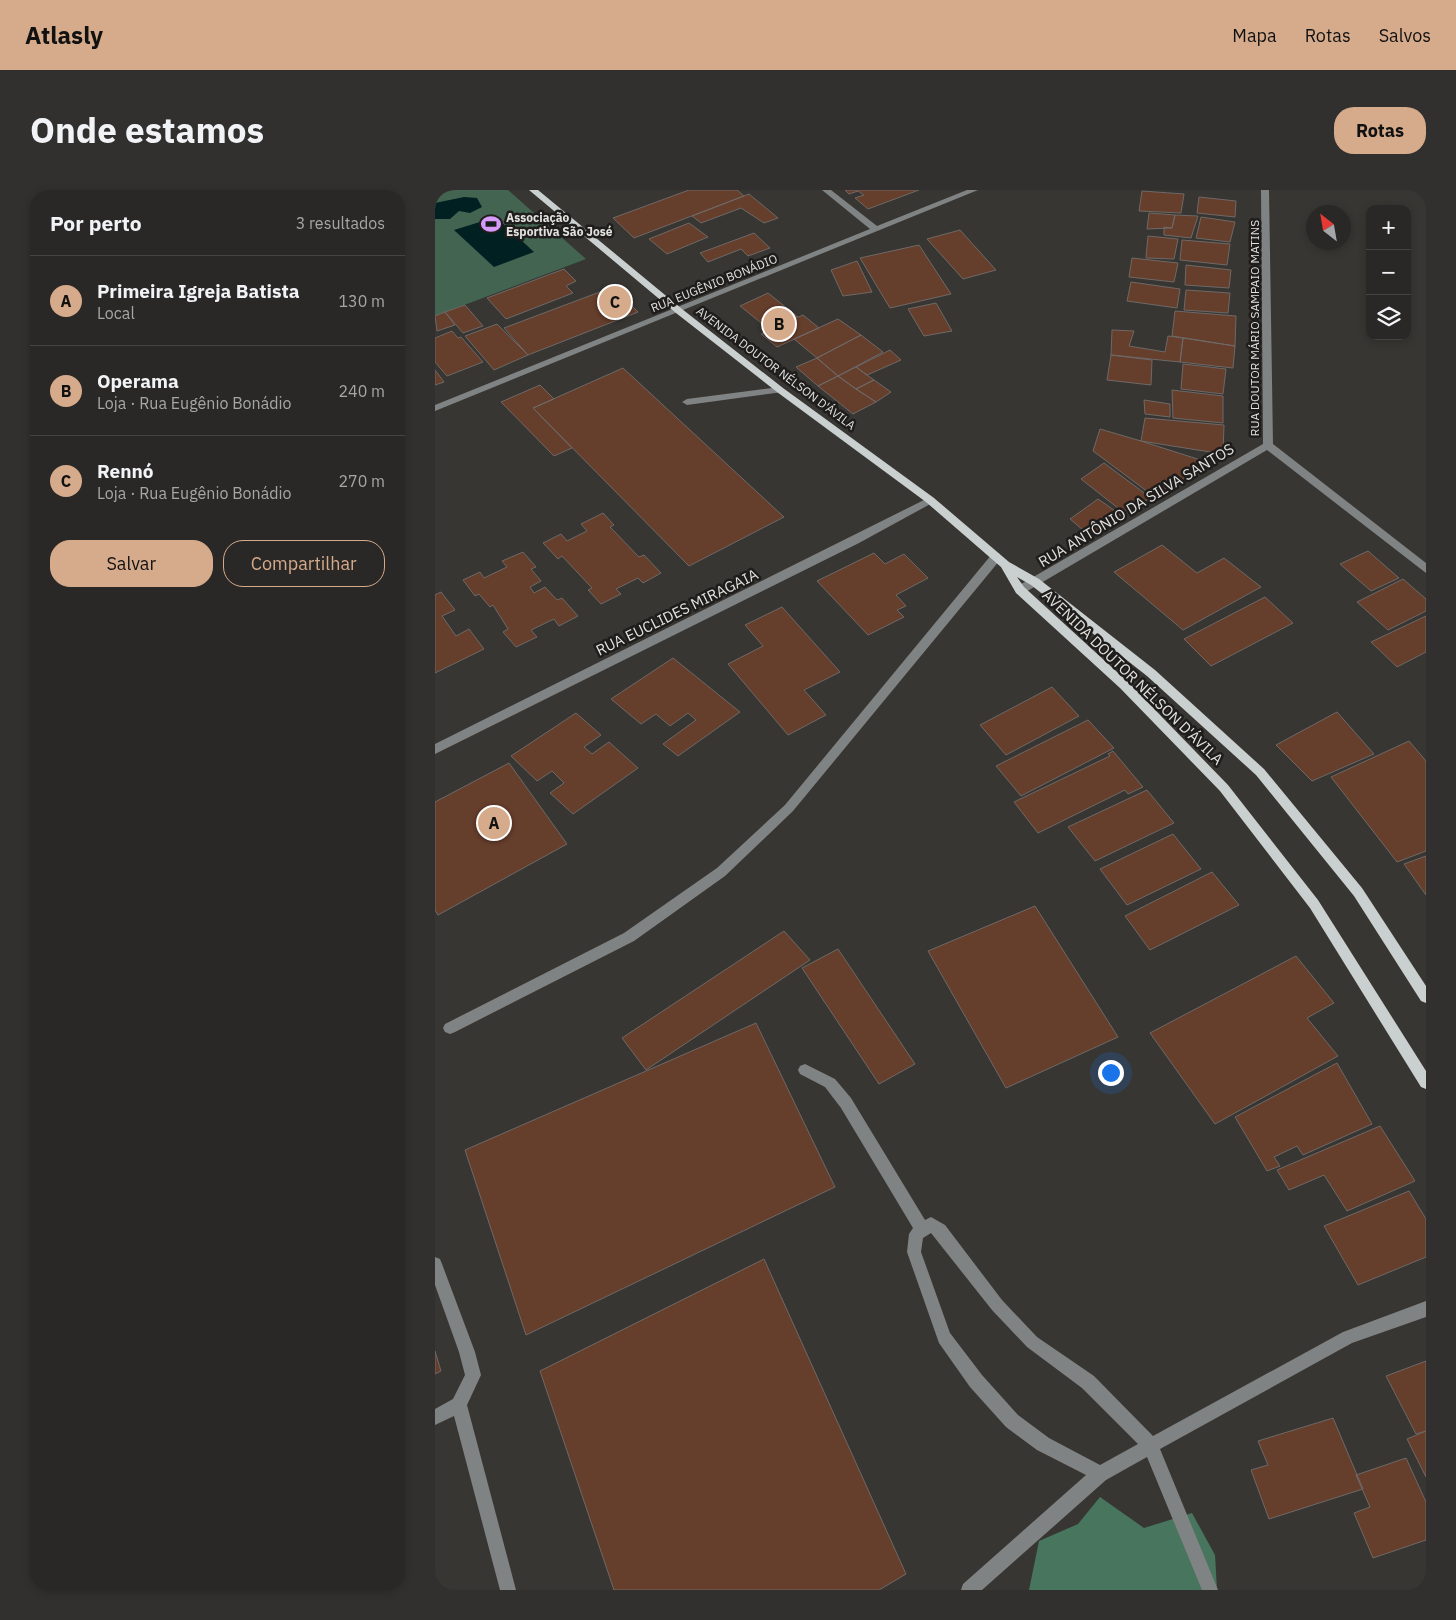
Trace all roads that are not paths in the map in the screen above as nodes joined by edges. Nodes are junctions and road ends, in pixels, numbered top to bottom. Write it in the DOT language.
graph roads {
  1 [pos="533,190"];
  2 [pos="826,190"];
  3 [pos="974,190"];
  4 [pos="1265,190"];
  5 [pos="876,230"];
  6 [pos="679,311"];
  7 [pos="780,390"];
  8 [pos="687,402"];
  9 [pos="435,408"];
  10 [pos="1268,445"];
  11 [pos="931,500"];
  12 [pos="1000,561"];
  13 [pos="1426,568"];
  14 [pos="1035,582"];
  15 [pos="1020,590"];
  16 [pos="435,749"];
  17 [pos="1426,997"];
  18 [pos="450,1028"];
  19 [pos="805,1070"];
  20 [pos="1426,1083"];
  21 [pos="922,1229"];
  22 [pos="435,1264"];
  23 [pos="1426,1309"];
  24 [pos="459,1405"];
  25 [pos="435,1417"];
  26 [pos="1151,1446"];
  27 [pos="1100,1474"];
  28 [pos="508,1590"];
  29 [pos="969,1590"];
  30 [pos="1211,1590"];
  1 -- 6 [label="main road, AVENIDA DOUTOR NÉLSON D'ÁVILA"];
  2 -- 5 [label="street"];
  3 -- 5 [label="street, RUA EUGÊNIO BONÁDIO"];
  4 -- 10 [label="street, RUA DOUTOR MÁRIO SAMPAIO MATINS"];
  5 -- 6 [label="street, RUA EUGÊNIO BONÁDIO"];
  6 -- 7 [label="main road, AVENIDA DOUTOR NÉLSON D'ÁVILA"];
  6 -- 9 [label="street, RUA EUGÊNIO BONÁDIO"];
  7 -- 8 [label="street"];
  7 -- 11 [label="main road, AVENIDA DOUTOR NÉLSON D'ÁVILA"];
  10 -- 13 [label="street, RUA DOUTOR MÁRIO SAMPAIO MATINS"];
  10 -- 14 [label="street, RUA ANTÔNIO DA SILVA SANTOS"];
  11 -- 12 [label="main road, AVENIDA DOUTOR NÉLSON D'ÁVILA"];
  11 -- 16 [label="street, RUA EUCLIDES MIRAGAIA"];
  12 -- 14 [label="main road, AVENIDA DOUTOR NÉLSON D'ÁVILA"];
  12 -- 15 [label="main road, AVENIDA DOUTOR NÉLSON D'ÁVILA"];
  12 -- 18 [label="street"];
  14 -- 15 [label="street, RUA ANTÔNIO DA SILVA SANTOS"];
  14 -- 17 [label="main road, AVENIDA DOUTOR NÉLSON D'ÁVILA"];
  15 -- 20 [label="main road, AVENIDA DOUTOR NÉLSON D'ÁVILA"];
  19 -- 21 [label="street"];
  21 -- 26 [label="street"];
  21 -- 27 [label="street"];
  22 -- 24 [label="street"];
  23 -- 26 [label="street"];
  24 -- 25 [label="street"];
  24 -- 28 [label="street"];
  26 -- 27 [label="street"];
  26 -- 30 [label="street"];
  27 -- 29 [label="street"];
}
